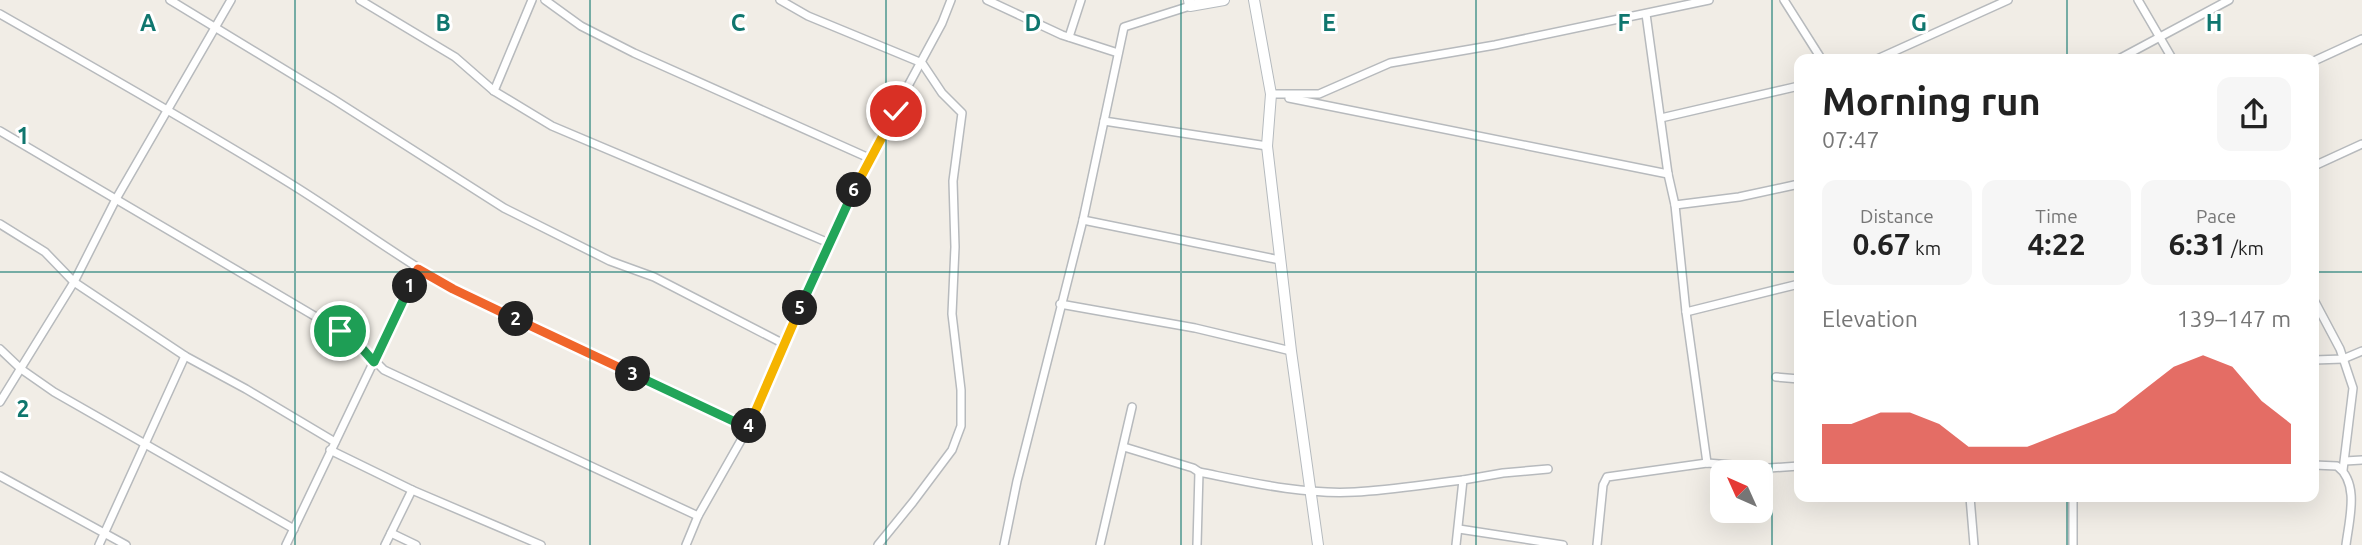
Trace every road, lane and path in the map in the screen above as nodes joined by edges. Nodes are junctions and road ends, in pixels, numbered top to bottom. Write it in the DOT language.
graph roads {
  1 [pos="170,0"];
  2 [pos="231,0"];
  3 [pos="360,0"];
  4 [pos="532,0"];
  5 [pos="545,0"];
  6 [pos="779,0"];
  7 [pos="951,0"];
  8 [pos="987,0"];
  9 [pos="1081,0"];
  10 [pos="1224,0"];
  11 [pos="1254,0"];
  12 [pos="1709,0"];
  13 [pos="1784,0"];
  14 [pos="2008,0"];
  15 [pos="2138,0"];
  16 [pos="2229,0"];
  17 [pos="1190,3"];
  18 [pos="1646,14"];
  19 [pos="0,15"];
  20 [pos="215,29"];
  21 [pos="2159,36"];
  22 [pos="1069,37"];
  23 [pos="2362,39"];
  24 [pos="1118,53"];
  25 [pos="1818,54"];
  26 [pos="1888,54"];
  27 [pos="2128,54"];
  28 [pos="2170,54"];
  29 [pos="2319,59"];
  30 [pos="922,63"];
  31 [pos="1794,87"];
  32 [pos="494,91"];
  33 [pos="1271,94"];
  34 [pos="168,110"];
  35 [pos="1661,118"];
  36 [pos="1104,121"];
  37 [pos="0,131"];
  38 [pos="2362,144"];
  39 [pos="1267,146"];
  40 [pos="870,158"];
  41 [pos="2319,164"];
  42 [pos="1668,174"];
  43 [pos="1794,185"];
  44 [pos="116,199"];
  45 [pos="1675,205"];
  46 [pos="1083,220"];
  47 [pos="0,224"];
  48 [pos="829,243"];
  49 [pos="1280,260"];
  50 [pos="418,269"];
  51 [pos="74,282"];
  52 [pos="1794,285"];
  53 [pos="1060,304"];
  54 [pos="2319,310"];
  55 [pos="1686,312"];
  56 [pos="784,344"];
  57 [pos="0,349"];
  58 [pos="1290,351"];
  59 [pos="2362,351"];
  60 [pos="185,356"];
  61 [pos="2319,359"];
  62 [pos="2343,359"];
  63 [pos="374,362"];
  64 [pos="21,369"];
  65 [pos="1776,377"];
  66 [pos="1794,379"];
  67 [pos="0,402"];
  68 [pos="1132,407"];
  69 [pos="748,428"];
  70 [pos="335,442"];
  71 [pos="147,444"];
  72 [pos="1124,447"];
  73 [pos="330,450"];
  74 [pos="2362,460"];
  75 [pos="2345,461"];
  76 [pos="1707,463"];
  77 [pos="2319,465"];
  78 [pos="1794,466"];
  79 [pos="1548,469"];
  80 [pos="2343,470"];
  81 [pos="1199,472"];
  82 [pos="0,476"];
  83 [pos="1463,480"];
  84 [pos="412,490"];
  85 [pos="1310,490"];
  86 [pos="1970,502"];
  87 [pos="2073,502"];
  88 [pos="698,516"];
  89 [pos="293,529"];
  90 [pos="1459,529"];
  91 [pos="391,533"];
  92 [pos="105,534"];
  93 [pos="99,545"];
  94 [pos="126,545"];
  95 [pos="286,545"];
  96 [pos="385,545"];
  97 [pos="416,545"];
  98 [pos="541,545"];
  99 [pos="686,545"];
  100 [pos="878,545"];
  101 [pos="1004,545"];
  102 [pos="1100,545"];
  103 [pos="1197,545"];
  104 [pos="1318,545"];
  105 [pos="1457,545"];
  106 [pos="1563,545"];
  107 [pos="1597,545"];
  108 [pos="1974,545"];
  109 [pos="2073,545"];
  110 [pos="2346,545"];
  1 -- 20 [label="street"];
  2 -- 20 [label="street"];
  3 -- 32 [label="street"];
  4 -- 32 [label="street"];
  5 -- 40 [label="street"];
  6 -- 30 [label="street"];
  7 -- 30 [label="street"];
  8 -- 22 [label="street"];
  9 -- 22 [label="street"];
  10 -- 17 [label="street"];
  11 -- 33 [label="street"];
  12 -- 18 [label="street"];
  13 -- 25 [label="street"];
  14 -- 26 [label="street"];
  15 -- 21 [label="street"];
  16 -- 21 [label="street"];
  17 -- 24 [label="street"];
  18 -- 33 [label="street"];
  18 -- 35 [label="street"];
  19 -- 34 [label="street"];
  20 -- 34 [label="street"];
  20 -- 56 [label="street"];
  21 -- 27 [label="street"];
  21 -- 28 [label="street"];
  22 -- 24 [label="street"];
  23 -- 29 [label="street"];
  24 -- 36 [label="street"];
  30 -- 40 [label="street"];
  30 -- 100 [label="street"];
  31 -- 35 [label="street"];
  32 -- 48 [label="street"];
  33 -- 39 [label="street"];
  33 -- 42 [label="street"];
  34 -- 44 [label="street"];
  34 -- 50 [label="street"];
  35 -- 42 [label="street"];
  36 -- 39 [label="street"];
  36 -- 46 [label="street"];
  37 -- 44 [label="street"];
  38 -- 41 [label="street"];
  39 -- 49 [label="street"];
  40 -- 48 [label="street"];
  42 -- 45 [label="street"];
  43 -- 45 [label="street"];
  44 -- 51 [label="street"];
  44 -- 63 [label="street"];
  45 -- 55 [label="street"];
  46 -- 49 [label="street"];
  46 -- 53 [label="street"];
  47 -- 51 [label="street"];
  48 -- 56 [label="street"];
  49 -- 58 [label="street"];
  50 -- 63 [label="street"];
  50 -- 69 [label="street"];
  51 -- 60 [label="street"];
  51 -- 64 [label="street"];
  52 -- 55 [label="street"];
  53 -- 58 [label="street"];
  53 -- 101 [label="street"];
  54 -- 62 [label="street"];
  55 -- 76 [label="street"];
  56 -- 69 [label="street"];
  57 -- 64 [label="street"];
  58 -- 85 [label="street"];
  59 -- 62 [label="street"];
  60 -- 70 [label="street"];
  60 -- 71 [label="street"];
  61 -- 62 [label="street"];
  62 -- 75 [label="street"];
  63 -- 70 [label="street"];
  63 -- 88 [label="street"];
  64 -- 67 [label="street"];
  64 -- 71 [label="street"];
  65 -- 66 [label="street"];
  68 -- 72 [label="street"];
  69 -- 88 [label="street"];
  70 -- 73 [label="street"];
  71 -- 89 [label="street"];
  71 -- 92 [label="street"];
  72 -- 81 [label="street"];
  72 -- 102 [label="street"];
  73 -- 84 [label="street"];
  73 -- 89 [label="street"];
  74 -- 75 [label="street"];
  75 -- 80 [label="street"];
  76 -- 78 [label="street"];
  76 -- 107 [label="street"];
  77 -- 80 [label="street"];
  79 -- 83 [label="street"];
  80 -- 110 [label="street"];
  81 -- 85 [label="street"];
  81 -- 103 [label="street"];
  82 -- 92 [label="street"];
  83 -- 85 [label="street"];
  83 -- 90 [label="street"];
  84 -- 91 [label="street"];
  84 -- 98 [label="street"];
  85 -- 104 [label="street"];
  86 -- 108 [label="street"];
  87 -- 109 [label="street"];
  88 -- 99 [label="street"];
  89 -- 95 [label="street"];
  90 -- 105 [label="street"];
  90 -- 106 [label="street"];
  91 -- 96 [label="street"];
  91 -- 97 [label="street"];
  92 -- 93 [label="street"];
  92 -- 94 [label="street"];
}
